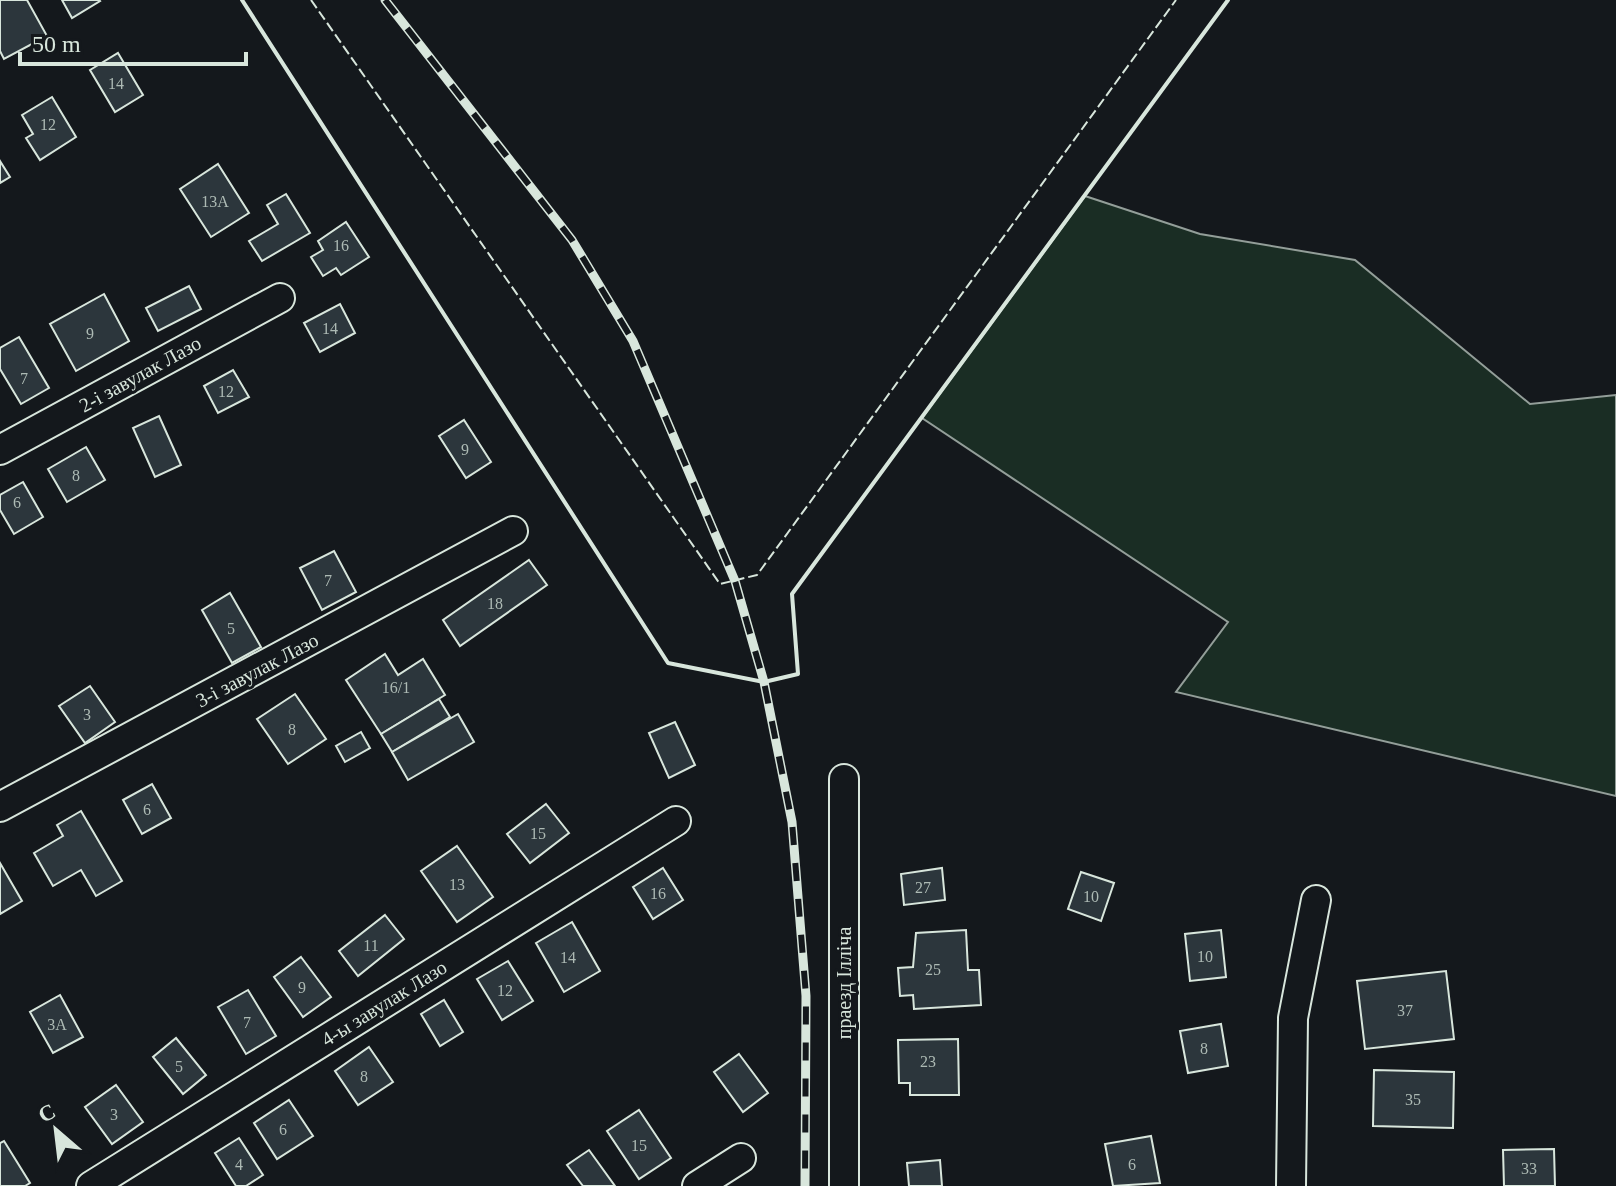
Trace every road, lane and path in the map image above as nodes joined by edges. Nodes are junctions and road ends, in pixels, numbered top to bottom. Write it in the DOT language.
graph roads {
  1 [pos="280,298"];
  2 [pos="0,450"];
  3 [pos="513,531"];
  4 [pos="844,779"];
  5 [pos="0,807"];
  6 [pos="676,821"];
  7 [pos="1316,900"];
  8 [pos="741,1158"];
  9 [pos="91,1186"];
  10 [pos="697,1186"];
  11 [pos="844,1186"];
  12 [pos="1291,1186"];
  1 -- 2 [label="street, 2-і завулак Лазо"];
  3 -- 5 [label="street, 3-і завулак Лазо"];
  4 -- 11 [label="street, праезд Ілліча"];
  6 -- 9 [label="street, 4-ы завулак Лазо"];
  7 -- 12 [label="street"];
  8 -- 10 [label="street"];
}
